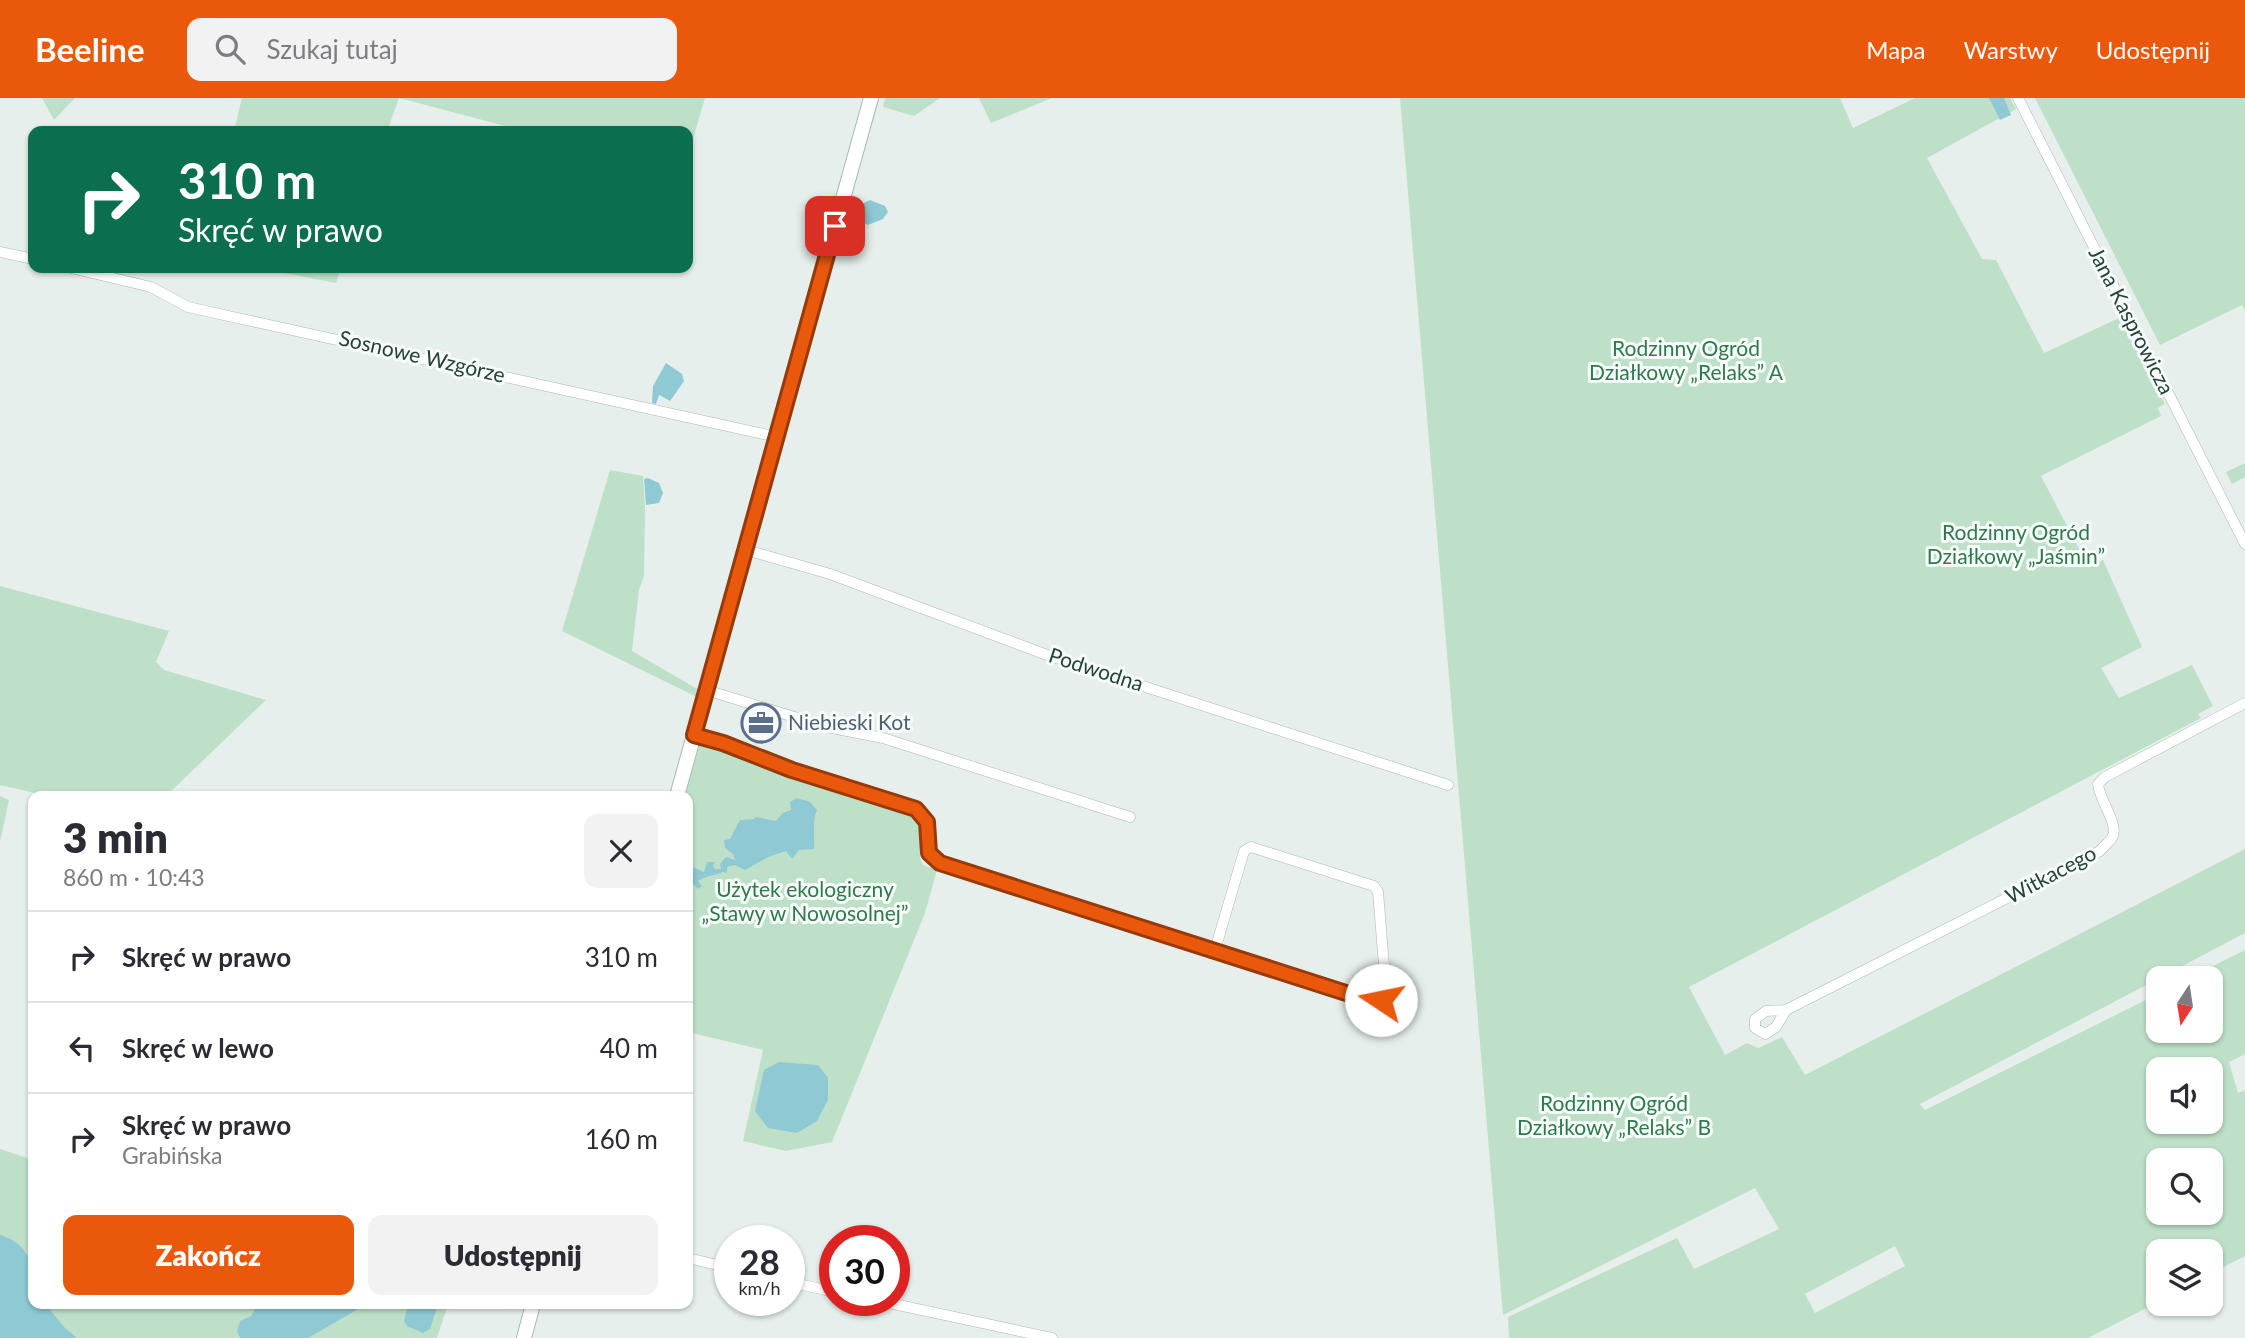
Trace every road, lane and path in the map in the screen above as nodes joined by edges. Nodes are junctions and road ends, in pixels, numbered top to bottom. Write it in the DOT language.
graph roads {
  1 [pos="871,98"];
  2 [pos="2018,98"];
  3 [pos="0,252"];
  4 [pos="28,258"];
  5 [pos="92,273"];
  6 [pos="777,437"];
  7 [pos="2245,544"];
  8 [pos="746,550"];
  9 [pos="706,690"];
  10 [pos="2245,703"];
  11 [pos="694,735"];
  12 [pos="1448,785"];
  13 [pos="678,791"];
  14 [pos="1130,817"];
  15 [pos="1215,950"];
  16 [pos="1786,1010"];
  17 [pos="693,1259"];
  18 [pos="714,1264"];
  19 [pos="910,1308"];
  20 [pos="532,1309"];
  21 [pos="524,1338"];
  22 [pos="1052,1338"];
  1 -- 6 [label="street"];
  2 -- 7 [label="street, Jana Kasprowicza"];
  3 -- 4 [label="street"];
  5 -- 6 [label="street, Sosnowe Wzgórze"];
  6 -- 8 [label="street"];
  8 -- 9 [label="street"];
  8 -- 12 [label="street, Podwodna"];
  9 -- 11 [label="street"];
  9 -- 14 [label="street"];
  10 -- 16 [label="street, Witkacego"];
  11 -- 13 [label="street"];
  11 -- 15 [label="street"];
  15 -- 15 [label="street"];
  17 -- 18 [label="street"];
  19 -- 22 [label="street"];
  20 -- 21 [label="street"];
}
